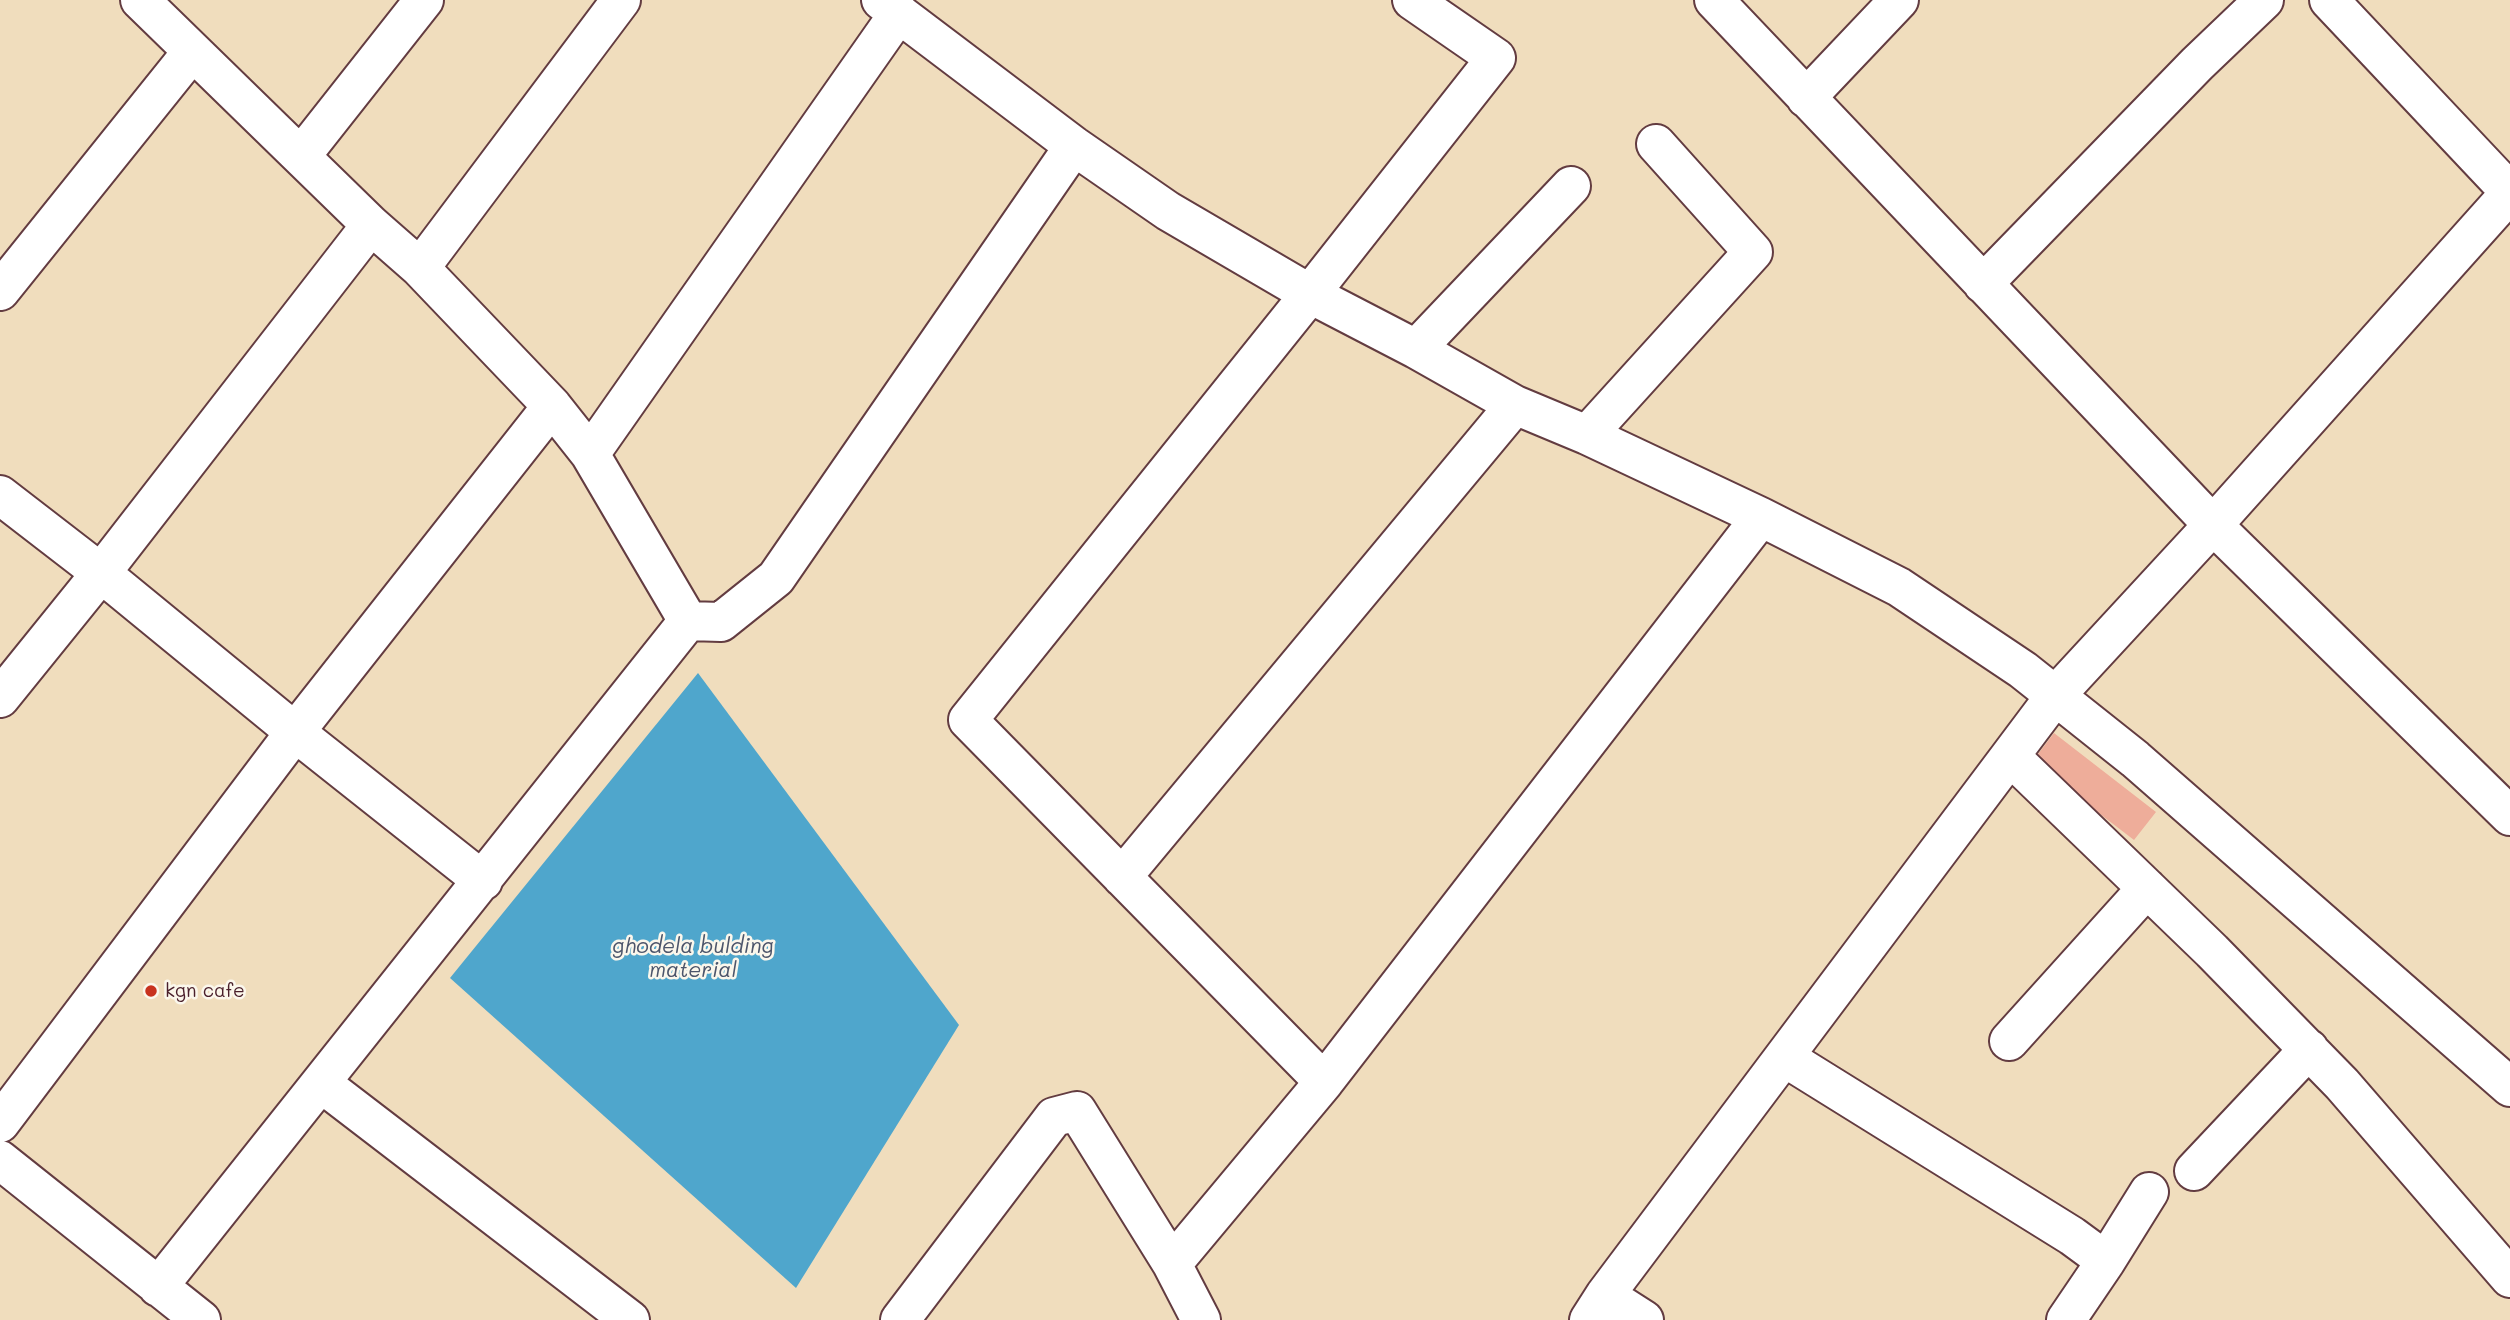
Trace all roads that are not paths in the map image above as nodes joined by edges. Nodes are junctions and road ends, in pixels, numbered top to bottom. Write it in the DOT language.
graph roads {
  1 [pos="140,0"];
  2 [pos="424,0"];
  3 [pos="621,0"];
  4 [pos="1412,0"];
  5 [pos="1714,0"];
  6 [pos="1899,0"];
  7 [pos="2264,0"];
  8 [pos="2329,0"];
  9 [pos="890,7"];
  10 [pos="192,52"];
  11 [pos="1806,98"];
  12 [pos="1656,144"];
  13 [pos="1074,146"];
  14 [pos="301,156"];
  15 [pos="1571,187"];
  16 [pos="2510,193"];
  17 [pos="371,225"];
  18 [pos="420,268"];
  19 [pos="1983,284"];
  20 [pos="0,291"];
  21 [pos="1310,294"];
  22 [pos="1416,349"];
  23 [pos="1515,405"];
  24 [pos="552,406"];
  25 [pos="1587,435"];
  26 [pos="590,454"];
  27 [pos="0,495"];
  28 [pos="1762,517"];
  29 [pos="2213,525"];
  30 [pos="100,573"];
  31 [pos="688,621"];
  32 [pos="2055,696"];
  33 [pos="0,698"];
  34 [pos="295,732"];
  35 [pos="2010,756"];
  36 [pos="2510,816"];
  37 [pos="1122,877"];
  38 [pos="484,880"];
  39 [pos="2147,888"];
  40 [pos="2009,1041"];
  41 [pos="2309,1049"];
  42 [pos="1784,1056"];
  43 [pos="1324,1082"];
  44 [pos="321,1083"];
  45 [pos="2510,1087"];
  46 [pos="0,1123"];
  47 [pos="0,1160"];
  48 [pos="2194,1171"];
  49 [pos="2149,1192"];
  50 [pos="2106,1261"];
  51 [pos="1172,1264"];
  52 [pos="2510,1278"];
  53 [pos="158,1287"];
  54 [pos="1597,1308"];
  55 [pos="201,1320"];
  56 [pos="630,1320"];
  57 [pos="900,1320"];
  58 [pos="1201,1320"];
  59 [pos="1644,1320"];
  60 [pos="2066,1320"];
  1 -- 10 [label="street"];
  2 -- 14 [label="street"];
  3 -- 18 [label="street"];
  4 -- 21 [label="street"];
  5 -- 11 [label="street"];
  6 -- 11 [label="street"];
  7 -- 19 [label="street"];
  8 -- 16 [label="street"];
  9 -- 13 [label="street"];
  9 -- 26 [label="street"];
  10 -- 14 [label="street"];
  10 -- 20 [label="street"];
  11 -- 19 [label="street"];
  12 -- 25 [label="street"];
  13 -- 21 [label="street"];
  13 -- 31 [label="street"];
  14 -- 17 [label="street"];
  15 -- 22 [label="street"];
  16 -- 29 [label="street"];
  17 -- 18 [label="street"];
  17 -- 30 [label="street"];
  18 -- 24 [label="street"];
  19 -- 29 [label="street"];
  21 -- 22 [label="street"];
  21 -- 37 [label="street"];
  22 -- 23 [label="street"];
  23 -- 25 [label="street"];
  23 -- 37 [label="street"];
  24 -- 26 [label="street"];
  24 -- 34 [label="street"];
  25 -- 28 [label="street"];
  26 -- 31 [label="street"];
  27 -- 30 [label="street"];
  28 -- 32 [label="street"];
  28 -- 43 [label="street"];
  29 -- 32 [label="street"];
  29 -- 36 [label="street"];
  30 -- 33 [label="street"];
  30 -- 34 [label="street"];
  31 -- 38 [label="street"];
  32 -- 35 [label="street"];
  32 -- 45 [label="street"];
  34 -- 38 [label="street"];
  34 -- 46 [label="street"];
  35 -- 39 [label="street"];
  35 -- 42 [label="street"];
  37 -- 43 [label="street"];
  38 -- 44 [label="street"];
  39 -- 40 [label="street"];
  39 -- 41 [label="street"];
  41 -- 48 [label="street"];
  41 -- 52 [label="street"];
  42 -- 50 [label="street"];
  42 -- 54 [label="street"];
  43 -- 51 [label="street"];
  44 -- 53 [label="street"];
  44 -- 56 [label="street"];
  47 -- 53 [label="street"];
  49 -- 50 [label="street"];
  50 -- 60 [label="street"];
  51 -- 57 [label="street"];
  51 -- 58 [label="street"];
  53 -- 55 [label="street"];
  54 -- 59 [label="street"];
}
